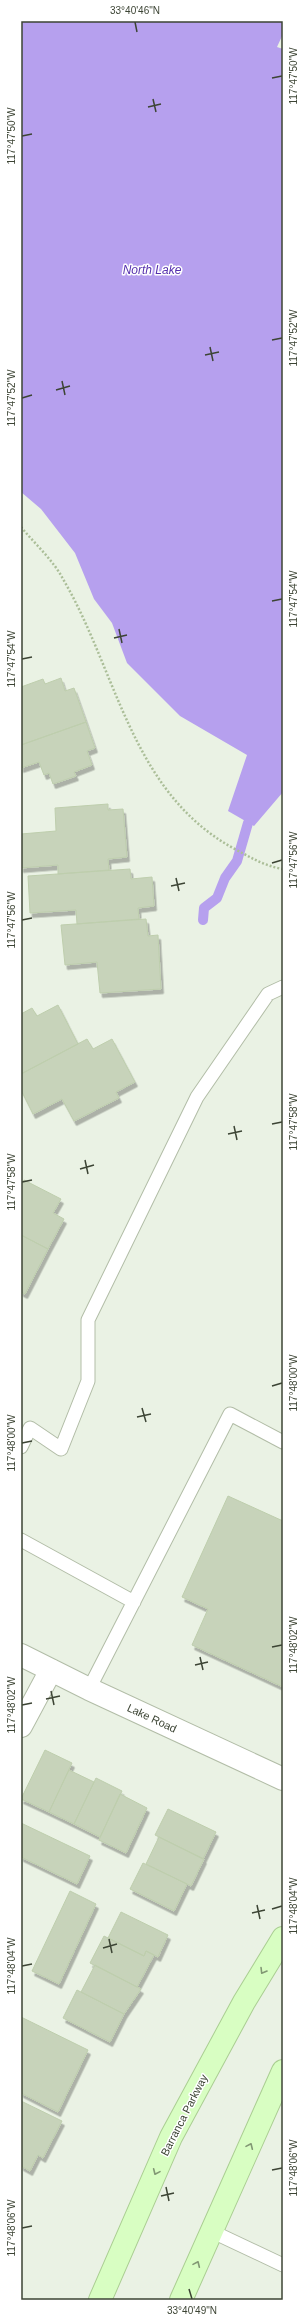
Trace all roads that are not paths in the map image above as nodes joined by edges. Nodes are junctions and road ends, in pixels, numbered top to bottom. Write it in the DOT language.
graph roads {
  1 [pos="283,987"];
  2 [pos="283,1442"];
  3 [pos="21,1447"];
  4 [pos="21,1540"];
  5 [pos="134,1602"];
  6 [pos="21,1655"];
  7 [pos="51,1670"];
  8 [pos="89,1689"];
  9 [pos="21,1726"];
  10 [pos="283,1779"];
  11 [pos="283,1938"];
  12 [pos="283,2070"];
  13 [pos="211,2231"];
  14 [pos="283,2265"];
  15 [pos="100,2300"];
  16 [pos="181,2300"];
  1 -- 3 [label="lane"];
  2 -- 5 [label="lane"];
  4 -- 5 [label="lane"];
  5 -- 8 [label="lane"];
  6 -- 7 [label="street, Lake Road"];
  7 -- 8 [label="street, Lake Road"];
  7 -- 9 [label="street"];
  8 -- 10 [label="street, Lake Road"];
  11 -- 15 [label="main road, Barranca Parkway, one-way"];
  13 -- 12 [label="main road, one-way"];
  13 -- 14 [label="lane"];
  16 -- 13 [label="main road, one-way"];
}
